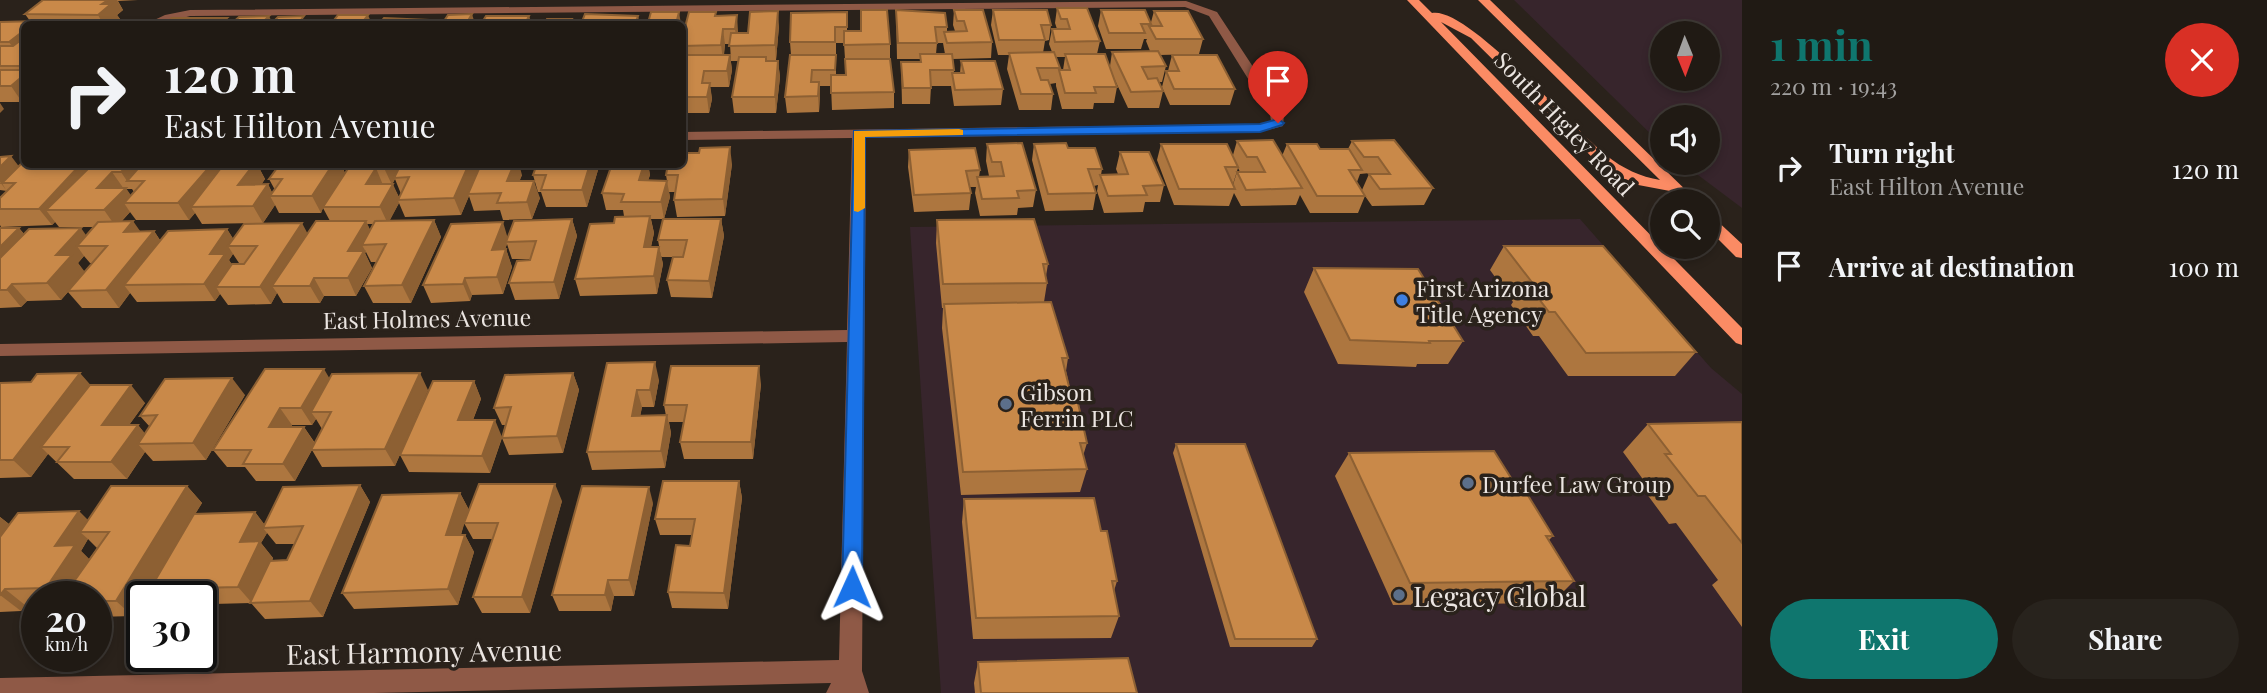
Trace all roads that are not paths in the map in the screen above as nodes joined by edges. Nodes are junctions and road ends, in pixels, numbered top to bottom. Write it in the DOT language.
graph roads {
  1 [pos="1484,0"];
  2 [pos="1415,2"];
  3 [pos="160,21"];
  4 [pos="859,134"];
  5 [pos="686,136"];
  6 [pos="1674,187"];
  7 [pos="1720,232"];
  8 [pos="1742,253"];
  9 [pos="856,336"];
  10 [pos="1742,339"];
  11 [pos="0,350"];
  12 [pos="854,682"];
  13 [pos="0,690"];
  14 [pos="838,693"];
  1 -- 6 [label="main road, South Higley Road"];
  2 -- 6 [label="main road"];
  2 -- 10 [label="main road, South Higley Road"];
  3 -- 4 [label="street"];
  4 -- 5 [label="street"];
  4 -- 9 [label="street"];
  7 -- 8 [label="main road"];
  9 -- 11 [label="street, East Holmes Avenue"];
  9 -- 12 [label="street"];
  12 -- 13 [label="street, East Harmony Avenue"];
  12 -- 14 [label="street"];
}
